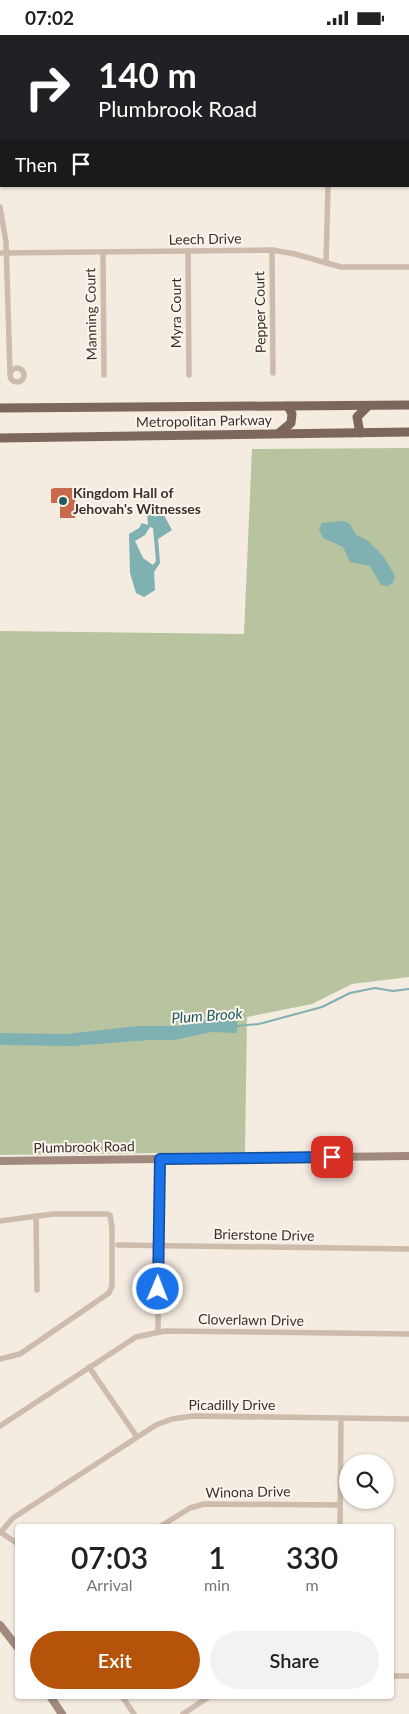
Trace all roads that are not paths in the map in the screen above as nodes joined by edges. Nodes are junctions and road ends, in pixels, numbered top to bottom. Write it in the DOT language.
graph roads {
  1 [pos="328,187"];
  2 [pos="0,207"];
  3 [pos="272,250"];
  4 [pos="188,251"];
  5 [pos="3,253"];
  6 [pos="103,253"];
  7 [pos="326,263"];
  8 [pos="409,267"];
  9 [pos="10,363"];
  10 [pos="18,368"];
  11 [pos="10,372"];
  12 [pos="273,373"];
  13 [pos="104,375"];
  14 [pos="189,375"];
  15 [pos="368,405"];
  16 [pos="409,405"];
  17 [pos="288,406"];
  18 [pos="0,408"];
  19 [pos="279,433"];
  20 [pos="360,433"];
  21 [pos="409,433"];
  22 [pos="0,438"];
  23 [pos="409,1157"];
  24 [pos="160,1159"];
  25 [pos="0,1161"];
  26 [pos="36,1216"];
  27 [pos="0,1221"];
  28 [pos="118,1245"];
  29 [pos="159,1247"];
  30 [pos="409,1249"];
  31 [pos="37,1290"];
  32 [pos="158,1331"];
  33 [pos="409,1334"];
  34 [pos="0,1359"];
  35 [pos="90,1367"];
  36 [pos="341,1418"];
  37 [pos="409,1419"];
  38 [pos="0,1426"];
  39 [pos="137,1437"];
  40 [pos="341,1454"];
  41 [pos="339,1505"];
  42 [pos="340,1509"];
  43 [pos="164,1524"];
  44 [pos="340,1524"];
  45 [pos="0,1532"];
  46 [pos="15,1542"];
  47 [pos="0,1625"];
  48 [pos="15,1644"];
  49 [pos="394,1676"];
  50 [pos="409,1676"];
  51 [pos="52,1699"];
  52 [pos="124,1699"];
  53 [pos="206,1699"];
  54 [pos="62,1714"];
  55 [pos="134,1714"];
  56 [pos="183,1714"];
  1 -- 7 [label="street"];
  2 -- 5 [label="street"];
  3 -- 4 [label="street, Leech Drive"];
  3 -- 7 [label="street, Leech Drive"];
  3 -- 12 [label="street, Pepper Court"];
  4 -- 6 [label="street, Leech Drive"];
  4 -- 14 [label="street, Myra Court"];
  5 -- 6 [label="street, Leech Drive"];
  5 -- 9 [label="street"];
  6 -- 13 [label="street, Manning Court"];
  7 -- 8 [label="street, Leech Drive"];
  9 -- 10 [label="street"];
  9 -- 11 [label="street"];
  10 -- 11 [label="street"];
  10 -- 11 [label="street"];
  15 -- 16 [label="main road, Metropolitan Parkway"];
  15 -- 17 [label="main road, Metropolitan Parkway"];
  15 -- 20 [label="main road"];
  17 -- 18 [label="main road, Metropolitan Parkway"];
  17 -- 19 [label="main road"];
  19 -- 20 [label="main road, Metropolitan Parkway"];
  19 -- 22 [label="main road, Metropolitan Parkway"];
  20 -- 21 [label="main road, Metropolitan Parkway"];
  23 -- 24 [label="street, Plumbrook Road"];
  24 -- 25 [label="street, Plumbrook Road"];
  24 -- 29 [label="street"];
  26 -- 27 [label="street"];
  26 -- 31 [label="street"];
  26 -- 34 [label="street"];
  28 -- 29 [label="street, Brierstone Drive"];
  29 -- 30 [label="street, Brierstone Drive"];
  29 -- 32 [label="street"];
  32 -- 33 [label="street, Cloverlawn Drive"];
  32 -- 35 [label="street, Cloverlawn Drive"];
  35 -- 38 [label="street, Cloverlawn Drive"];
  35 -- 39 [label="street"];
  36 -- 37 [label="street, Picadilly Drive"];
  36 -- 39 [label="street, Picadilly Drive"];
  36 -- 40 [label="street"];
  39 -- 45 [label="street, Picadilly Drive"];
  41 -- 43 [label="street, Winona Drive"];
  42 -- 44 [label="street"];
  45 -- 46 [label="street"];
  47 -- 48 [label="street"];
  49 -- 50 [label="street"];
  51 -- 54 [label="street"];
  52 -- 55 [label="street"];
  53 -- 56 [label="street"];
}
